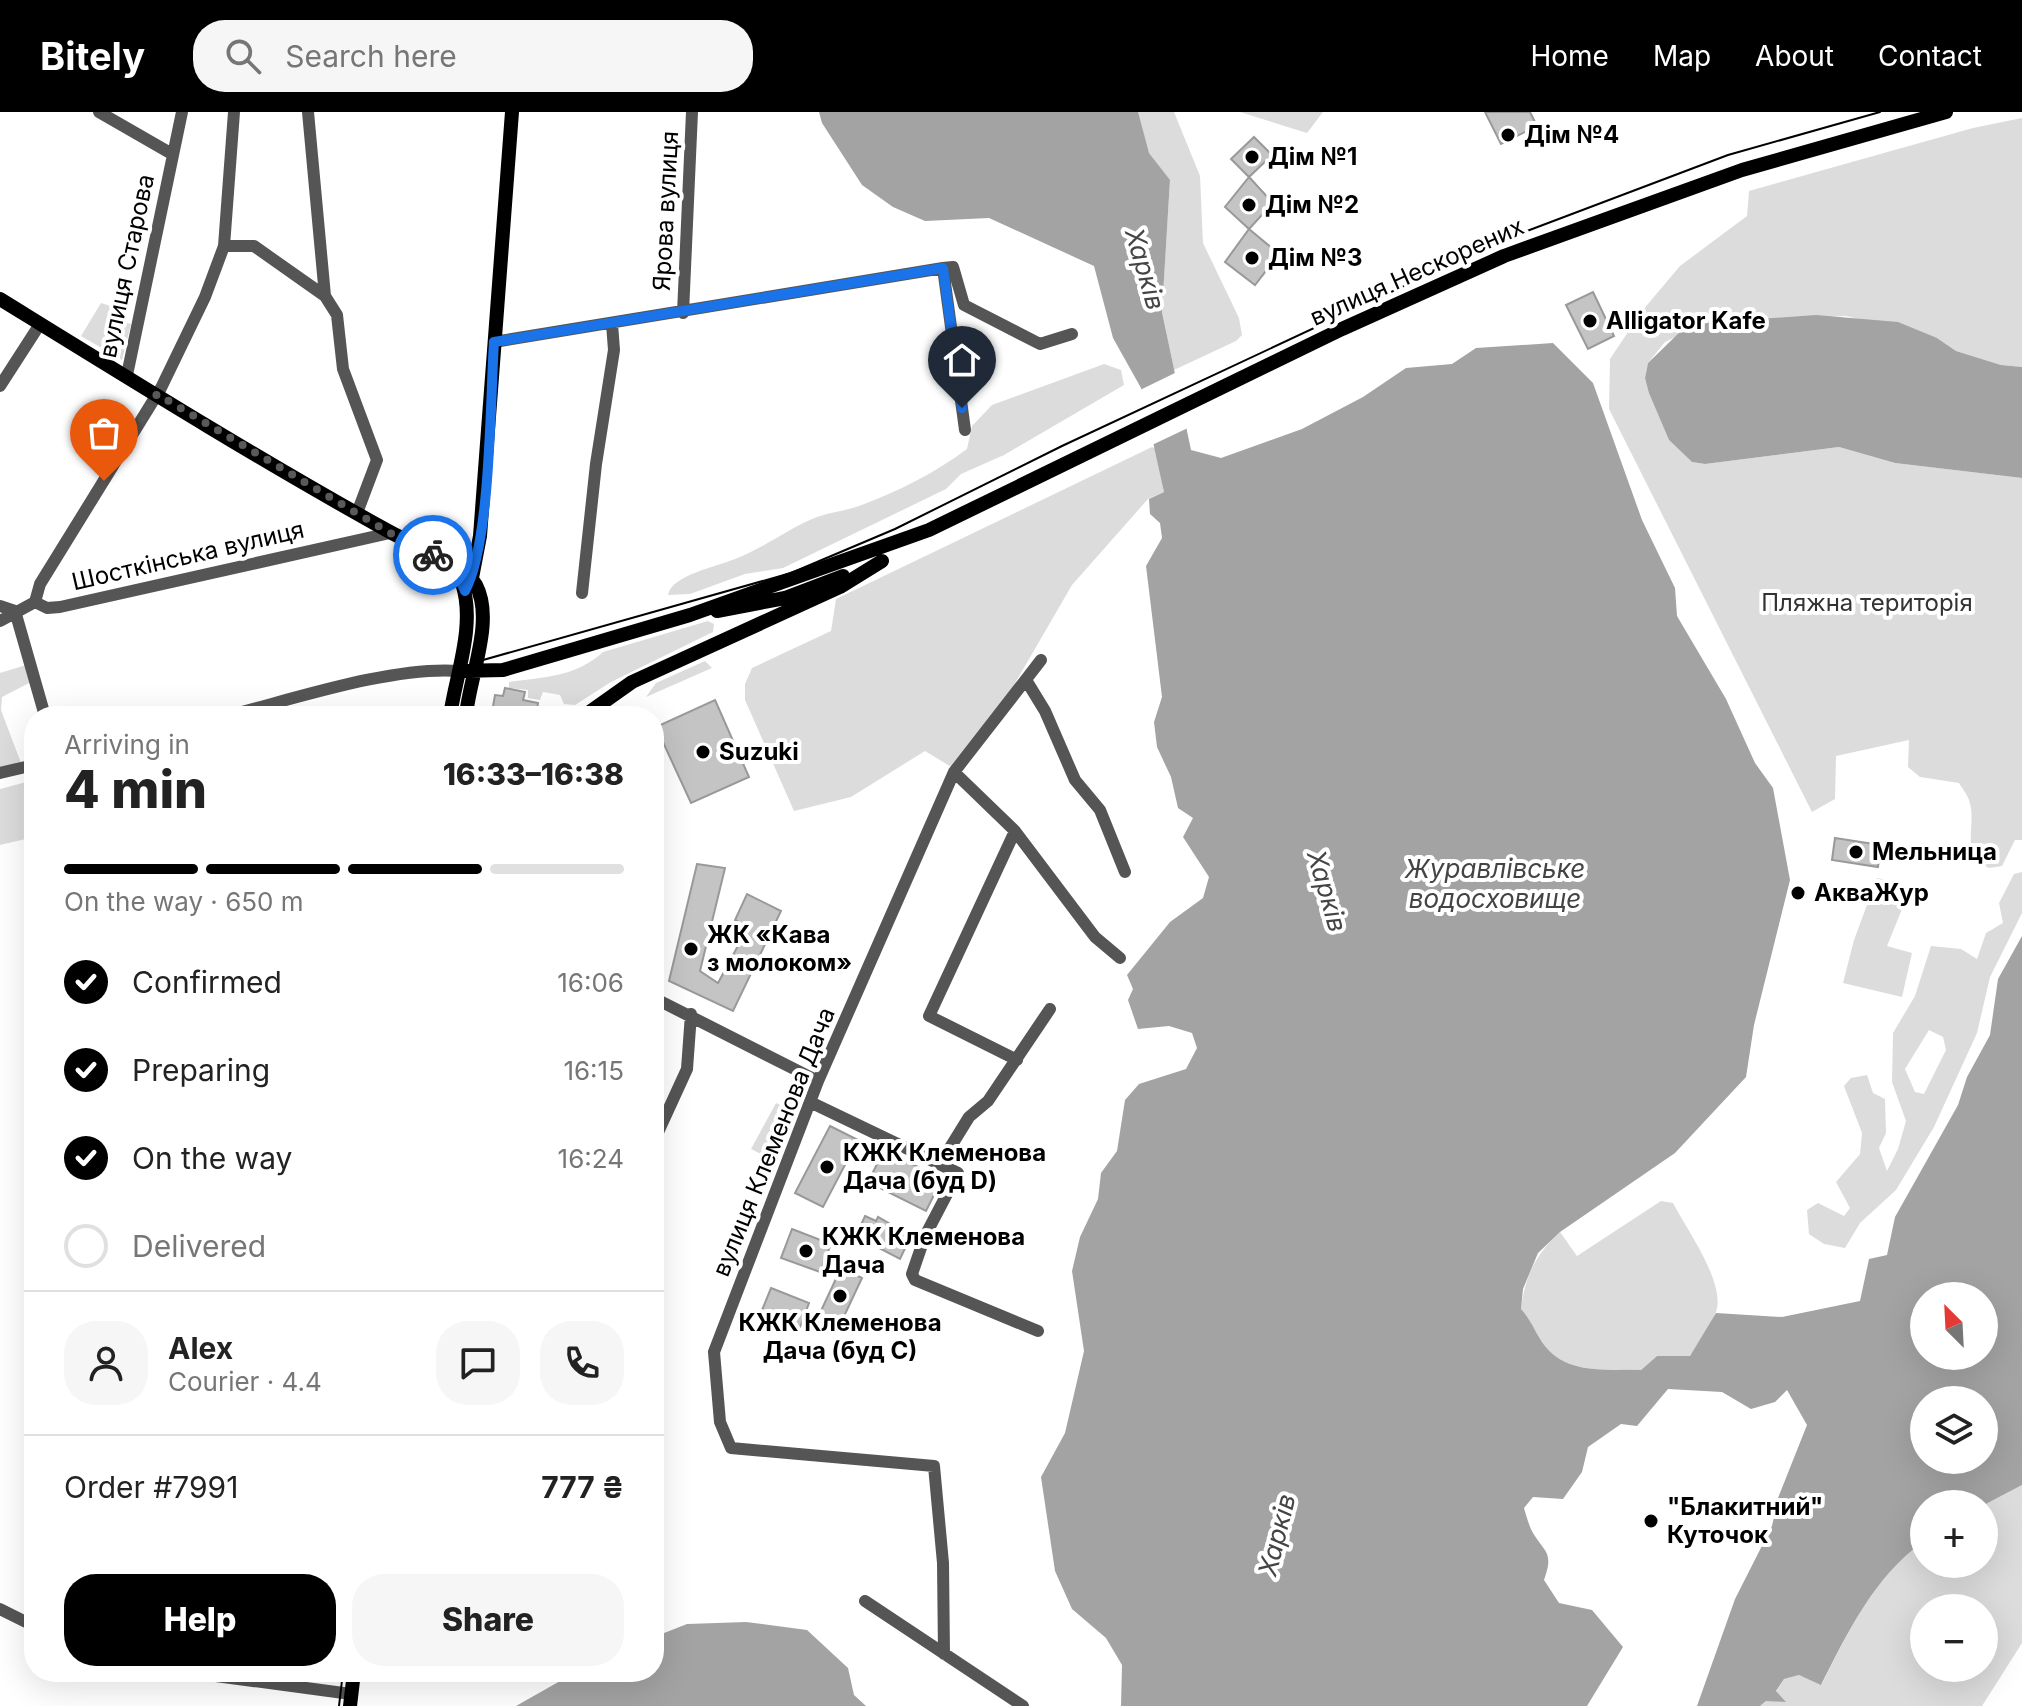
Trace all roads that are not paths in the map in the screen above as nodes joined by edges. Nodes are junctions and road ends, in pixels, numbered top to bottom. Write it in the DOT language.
graph roads {
  1 [pos="99,112"];
  2 [pos="182,112"];
  3 [pos="234,112"];
  4 [pos="308,112"];
  5 [pos="512,112"];
  6 [pos="692,112"];
  7 [pos="1946,112"];
  8 [pos="172,154"];
  9 [pos="224,246"];
  10 [pos="943,268"];
  11 [pos="325,296"];
  12 [pos="0,299"];
  13 [pos="683,313"];
  14 [pos="40,324"];
  15 [pos="612,324"];
  16 [pos="1072,334"];
  17 [pos="494,342"];
  18 [pos="127,375"];
  19 [pos="0,386"];
  20 [pos="157,394"];
  21 [pos="965,430"];
  22 [pos="357,513"];
  23 [pos="390,533"];
  24 [pos="879,555"];
  25 [pos="468,584"];
  26 [pos="582,593"];
  27 [pos="785,598"];
  28 [pos="35,602"];
  29 [pos="0,606"];
  30 [pos="15,611"];
  31 [pos="699,614"];
  32 [pos="0,621"];
  33 [pos="711,643"];
  34 [pos="1041,660"];
  35 [pos="466,672"];
  36 [pos="1026,680"];
  37 [pos="42,706"];
  38 [pos="269,706"];
  39 [pos="454,706"];
  40 [pos="466,706"];
  41 [pos="598,706"];
  42 [pos="24,767"];
  43 [pos="954,772"];
  44 [pos="0,773"];
  45 [pos="1015,831"];
  46 [pos="1125,872"];
  47 [pos="1120,958"];
  48 [pos="664,1002"];
  49 [pos="1050,1009"];
  50 [pos="691,1014"];
  51 [pos="1017,1060"];
  52 [pos="818,1081"];
  53 [pos="810,1102"];
  54 [pos="664,1119"];
  55 [pos="940,1164"];
  56 [pos="1038,1331"];
  57 [pos="865,1601"];
  58 [pos="0,1609"];
  59 [pos="24,1621"];
  60 [pos="944,1654"];
  61 [pos="254,1682"];
  62 [pos="350,1700"];
  63 [pos="1023,1706"];
  1 -- 8 [label="street, вулиця Старова"];
  2 -- 8 [label="street"];
  3 -- 9 [label="street"];
  4 -- 11 [label="street"];
  5 -- 17 [label="main road"];
  6 -- 13 [label="street, Ярова вулиця"];
  7 -- 24 [label="main road, вулиця Нескорених"];
  8 -- 18 [label="street, вулиця Старова"];
  9 -- 11 [label="street"];
  9 -- 20 [label="street"];
  10 -- 13 [label="street"];
  10 -- 16 [label="street"];
  10 -- 21 [label="street"];
  11 -- 22 [label="street"];
  12 -- 14 [label="main road"];
  13 -- 15 [label="street"];
  14 -- 18 [label="main road"];
  14 -- 19 [label="street"];
  15 -- 17 [label="street"];
  15 -- 26 [label="street"];
  17 -- 25 [label="main road"];
  18 -- 20 [label="main road"];
  20 -- 22 [label="main road"];
  20 -- 28 [label="street"];
  22 -- 23 [label="main road"];
  23 -- 25 [label="main road"];
  23 -- 28 [label="street, Шосткінська вулиця"];
  24 -- 27 [label="main road"];
  24 -- 31 [label="main road, вулиця Нескорених"];
  24 -- 33 [label="main road"];
  25 -- 35 [label="main road"];
  27 -- 31 [label="main road, вулиця Нескорених"];
  27 -- 33 [label="main road"];
  28 -- 30 [label="street, Шосткінська вулиця"];
  29 -- 30 [label="street"];
  30 -- 32 [label="street, Шосткінська вулиця"];
  30 -- 37 [label="street"];
  31 -- 33 [label="main road"];
  31 -- 35 [label="main road, вулиця Нескорених"];
  33 -- 41 [label="main road"];
  34 -- 36 [label="street, вулиця Клеменова Дача"];
  35 -- 38 [label="street"];
  35 -- 39 [label="main road"];
  35 -- 40 [label="main road"];
  36 -- 43 [label="street, вулиця Клеменова Дача"];
  36 -- 46 [label="street"];
  42 -- 44 [label="street"];
  43 -- 45 [label="street"];
  43 -- 52 [label="street, вулиця Клеменова Дача"];
  45 -- 47 [label="street"];
  45 -- 51 [label="street"];
  48 -- 50 [label="street"];
  49 -- 51 [label="street"];
  50 -- 52 [label="street"];
  50 -- 54 [label="street"];
  51 -- 55 [label="street"];
  52 -- 53 [label="street, вулиця Клеменова Дача"];
  53 -- 55 [label="street"];
  53 -- 60 [label="street, вулиця Клеменова Дача"];
  55 -- 56 [label="street"];
  57 -- 60 [label="street"];
  58 -- 59 [label="street"];
  60 -- 63 [label="street"];
  61 -- 62 [label="street"];
}
